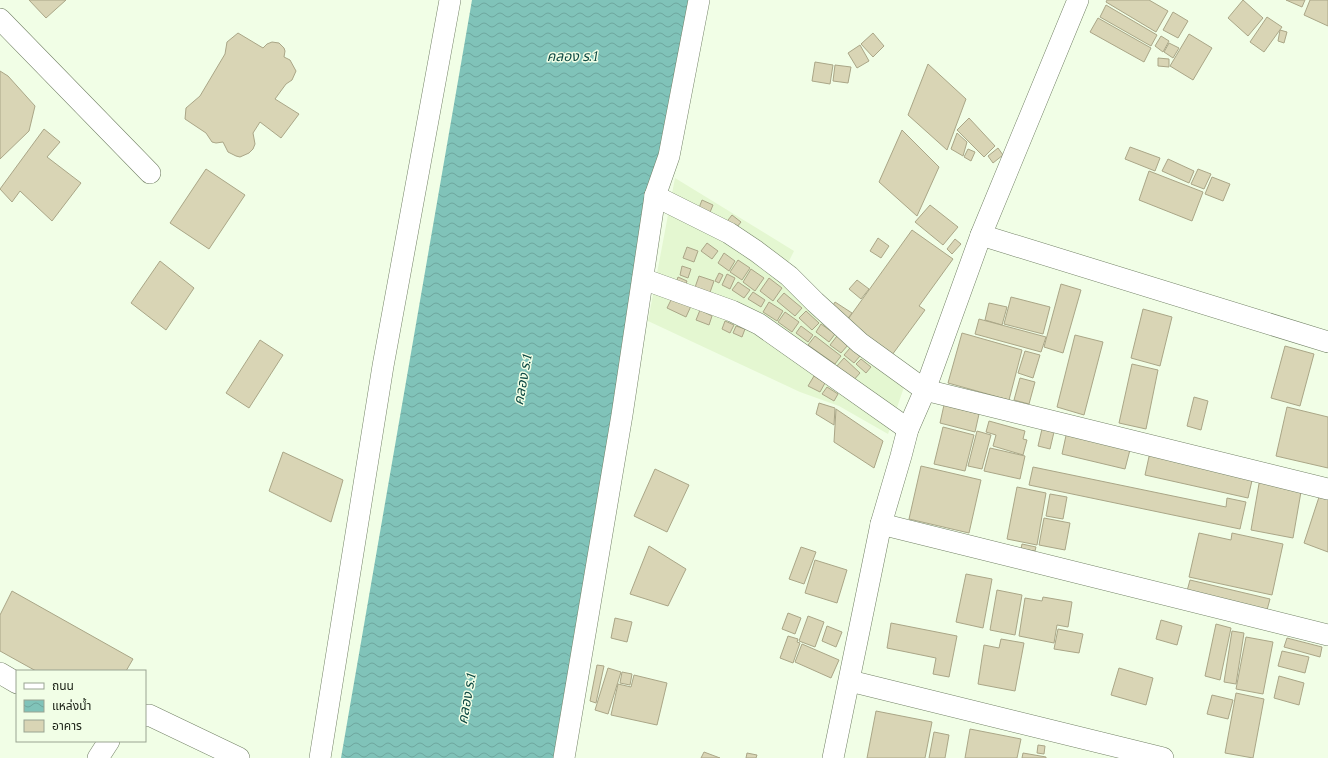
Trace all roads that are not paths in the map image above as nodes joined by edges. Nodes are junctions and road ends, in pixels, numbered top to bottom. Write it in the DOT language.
graph roads {
  1 [pos="450,0"];
  2 [pos="699,0"];
  3 [pos="1078,0"];
  4 [pos="0,19"];
  5 [pos="150,173"];
  6 [pos="655,196"];
  7 [pos="981,235"];
  8 [pos="643,279"];
  9 [pos="1328,342"];
  10 [pos="925,390"];
  11 [pos="908,429"];
  12 [pos="1328,489"];
  13 [pos="881,524"];
  14 [pos="1328,635"];
  15 [pos="0,673"];
  16 [pos="850,681"];
  17 [pos="16,682"];
  18 [pos="146,716"];
  19 [pos="108,742"];
  20 [pos="98,758"];
  21 [pos="239,758"];
  22 [pos="320,758"];
  23 [pos="564,758"];
  24 [pos="833,758"];
  25 [pos="1163,758"];
  1 -- 22 [label="street"];
  2 -- 6 [label="street"];
  3 -- 7 [label="street"];
  4 -- 5 [label="street"];
  6 -- 8 [label="street"];
  6 -- 10 [label="street"];
  7 -- 9 [label="street"];
  7 -- 10 [label="street"];
  8 -- 11 [label="street"];
  8 -- 23 [label="street"];
  10 -- 11 [label="street"];
  10 -- 12 [label="street"];
  11 -- 13 [label="street"];
  13 -- 14 [label="street"];
  13 -- 16 [label="street"];
  15 -- 17 [label="street"];
  16 -- 24 [label="street"];
  16 -- 25 [label="street"];
  18 -- 21 [label="street"];
  19 -- 20 [label="street"];
}
